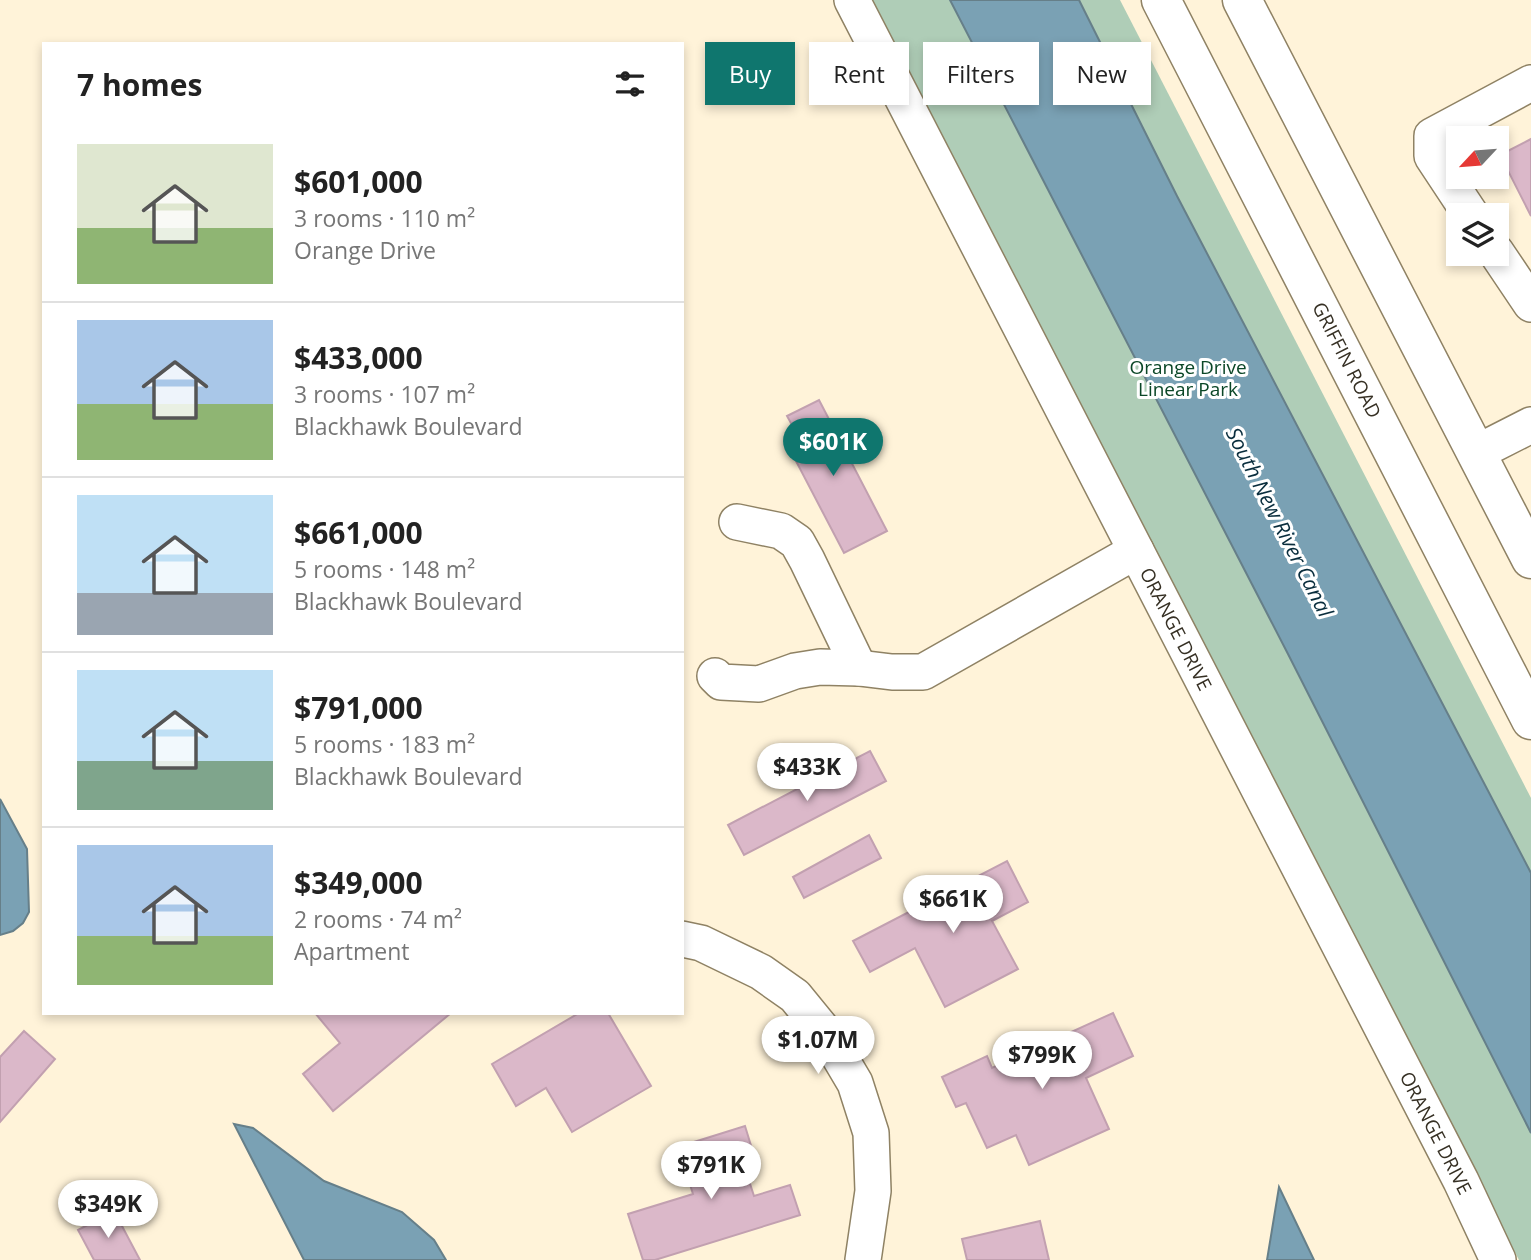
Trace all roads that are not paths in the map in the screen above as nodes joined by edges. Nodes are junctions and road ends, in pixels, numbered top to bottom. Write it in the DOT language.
graph roads {
  1 [pos="852,0"];
  2 [pos="1161,0"];
  3 [pos="1242,0"];
  4 [pos="1531,82"];
  5 [pos="1463,203"];
  6 [pos="1505,266"];
  7 [pos="1531,304"];
  8 [pos="1531,425"];
  9 [pos="1476,453"];
  10 [pos="737,522"];
  11 [pos="1136,551"];
  12 [pos="1531,559"];
  13 [pos="859,668"];
  14 [pos="715,676"];
  15 [pos="1531,720"];
  16 [pos="684,939"];
  17 [pos="863,1260"];
  18 [pos="1498,1260"];
  1 -- 11 [label="street, ORANGE DRIVE"];
  2 -- 15 [label="main road, GRIFFIN ROAD"];
  3 -- 9 [label="main road"];
  4 -- 5 [label="street"];
  6 -- 7 [label="street"];
  8 -- 9 [label="street"];
  9 -- 12 [label="main road"];
  10 -- 13 [label="street"];
  11 -- 13 [label="street"];
  11 -- 18 [label="street, ORANGE DRIVE"];
  13 -- 14 [label="street"];
  16 -- 17 [label="street"];
}
